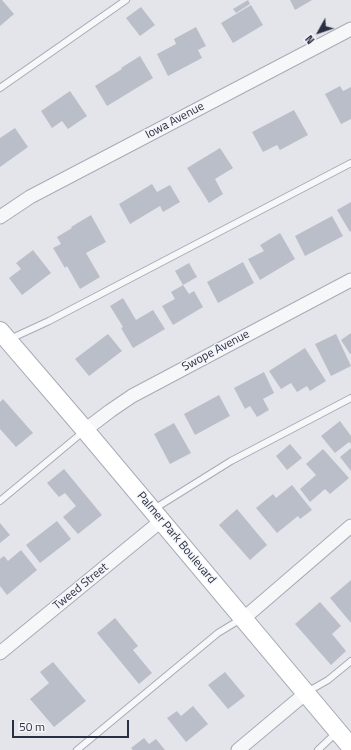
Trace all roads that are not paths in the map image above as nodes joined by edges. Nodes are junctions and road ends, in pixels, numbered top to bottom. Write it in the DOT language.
graph roads {
  1 [pos="126,0"];
  2 [pos="351,29"];
  3 [pos="0,88"];
  4 [pos="351,162"];
  5 [pos="0,217"];
  6 [pos="351,280"];
  7 [pos="3,339"];
  8 [pos="351,398"];
  9 [pos="85,430"];
  10 [pos="0,501"];
  11 [pos="156,516"];
  12 [pos="351,526"];
  13 [pos="243,619"];
  14 [pos="0,653"];
  15 [pos="351,661"];
  16 [pos="306,693"];
  17 [pos="338,731"];
  18 [pos="351,747"];
  19 [pos="77,750"];
  20 [pos="238,750"];
  21 [pos="318,750"];
  1 -- 3 [label="lane"];
  2 -- 5 [label="street, Iowa Avenue"];
  4 -- 7 [label="lane"];
  6 -- 9 [label="street, Swope Avenue"];
  7 -- 9 [label="main road, Palmer Park Boulevard"];
  8 -- 11 [label="lane"];
  9 -- 10 [label="lane"];
  9 -- 11 [label="main road, Palmer Park Boulevard"];
  11 -- 13 [label="main road, Palmer Park Boulevard"];
  11 -- 14 [label="street, Tweed Street"];
  12 -- 13 [label="street"];
  13 -- 16 [label="main road, Palmer Park Boulevard"];
  13 -- 19 [label="lane"];
  15 -- 16 [label="lane"];
  16 -- 17 [label="main road, Palmer Park Boulevard"];
  16 -- 20 [label="street"];
  17 -- 18 [label="main road, Palmer Park Boulevard"];
  17 -- 21 [label="lane"];
}
